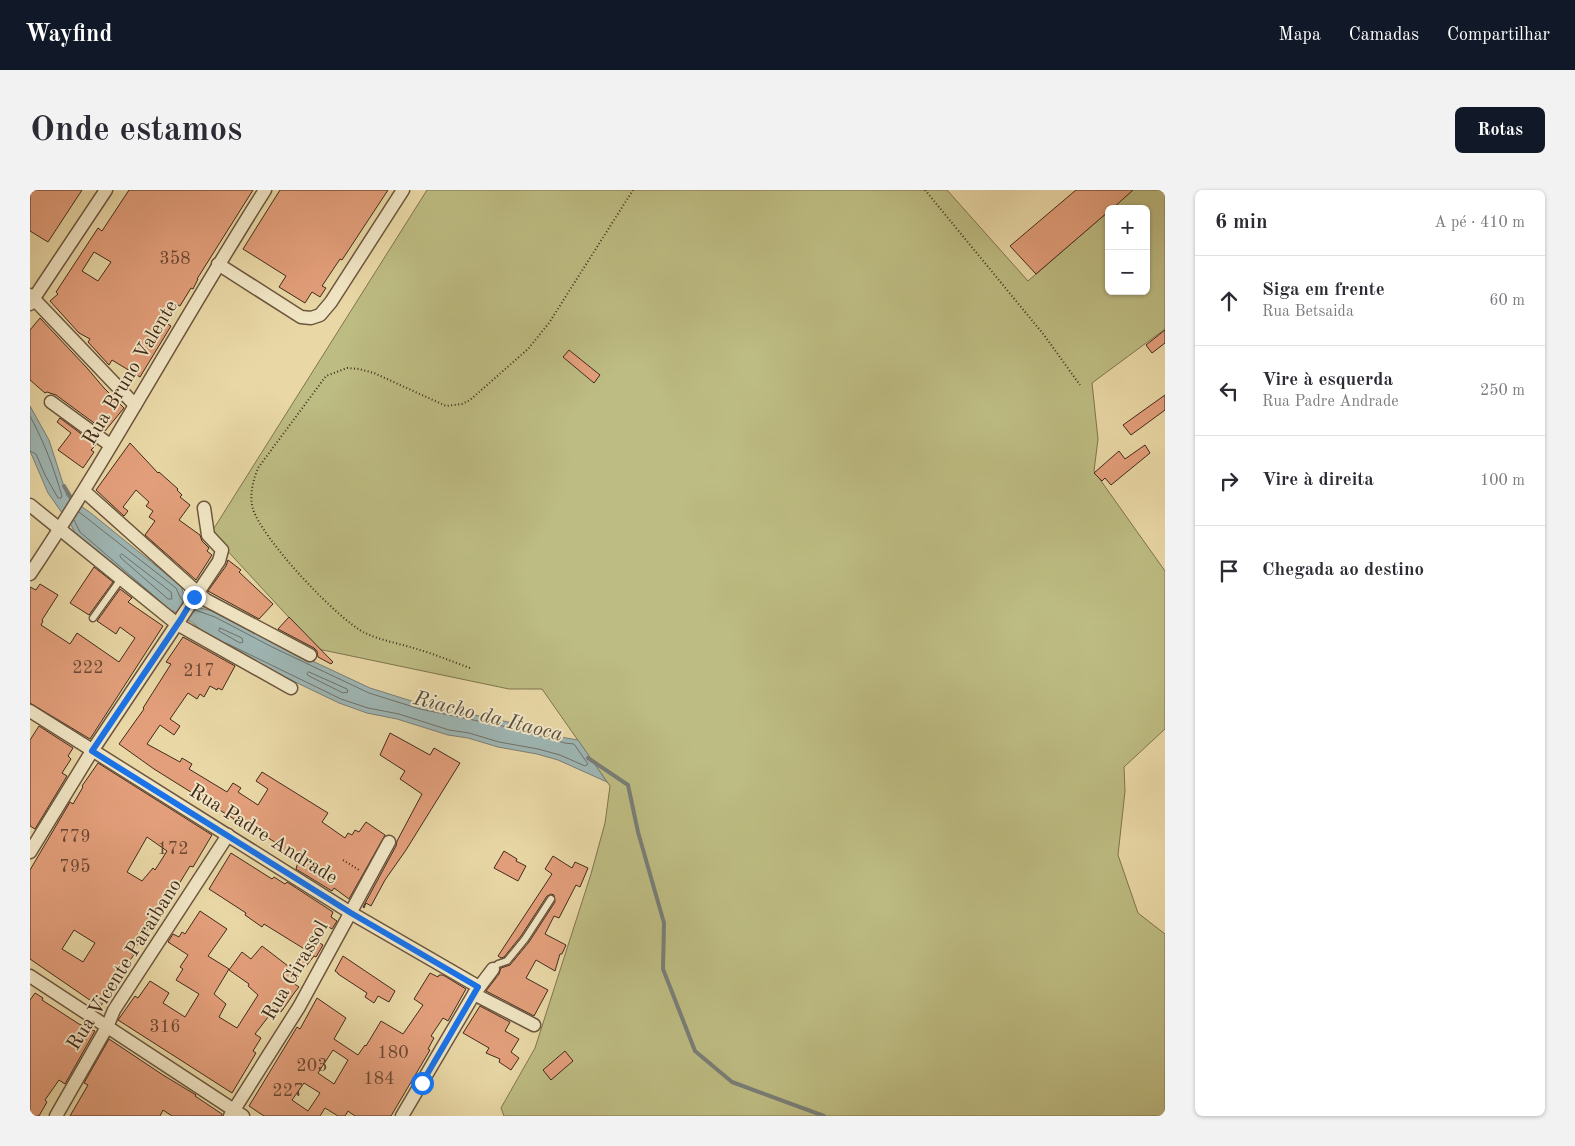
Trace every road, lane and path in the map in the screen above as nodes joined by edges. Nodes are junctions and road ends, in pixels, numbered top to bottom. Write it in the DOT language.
graph roads {
  1 [pos="106,190"];
  2 [pos="265,190"];
  3 [pos="403,190"];
  4 [pos="632,190"];
  5 [pos="925,190"];
  6 [pos="218,264"];
  7 [pos="31,300"];
  8 [pos="1080,385"];
  9 [pos="51,402"];
  10 [pos="135,405"];
  11 [pos="110,445"];
  12 [pos="82,493"];
  13 [pos="30,505"];
  14 [pos="204,508"];
  15 [pos="61,528"];
  16 [pos="30,574"];
  17 [pos="121,579"];
  18 [pos="196,595"];
  19 [pos="92,618"];
  20 [pos="179,621"];
  21 [pos="310,655"];
  22 [pos="470,668"];
  23 [pos="291,688"];
  24 [pos="30,711"];
  25 [pos="92,751"];
  26 [pos="228,835"];
  27 [pos="389,842"];
  28 [pos="30,852"];
  29 [pos="343,860"];
  30 [pos="370,876"];
  31 [pos="551,899"];
  32 [pos="351,913"];
  33 [pos="493,969"];
  34 [pos="30,976"];
  35 [pos="476,990"];
  36 [pos="534,1025"];
  37 [pos="107,1027"];
  38 [pos="235,1114"];
  39 [pos="56,1116"];
  40 [pos="402,1116"];
  1 -- 7 [label="street"];
  2 -- 6 [label="street, Rua Bruno Valente"];
  3 -- 6 [label="street"];
  4 -- 22 [label="path"];
  5 -- 8 [label="path"];
  6 -- 10 [label="street, Rua Bruno Valente"];
  7 -- 10 [label="street"];
  9 -- 11 [label="street"];
  10 -- 11 [label="street, Rua Bruno Valente"];
  11 -- 12 [label="street, Rua Bruno Valente"];
  12 -- 15 [label="street, Rua Bruno Valente"];
  12 -- 18 [label="street"];
  13 -- 15 [label="street"];
  14 -- 18 [label="street"];
  15 -- 16 [label="street, Rua Bruno Valente"];
  15 -- 17 [label="street"];
  17 -- 19 [label="lane"];
  17 -- 20 [label="street"];
  18 -- 20 [label="street"];
  18 -- 21 [label="street"];
  20 -- 23 [label="street"];
  20 -- 25 [label="street"];
  24 -- 25 [label="street, Rua Padre Andrade"];
  25 -- 26 [label="street, Rua Padre Andrade"];
  25 -- 28 [label="street"];
  26 -- 32 [label="street, Rua Padre Andrade"];
  26 -- 37 [label="street, Rua Vicente Paraibano"];
  27 -- 30 [label="street, Rua Girassol"];
  29 -- 30 [label="path"];
  30 -- 32 [label="street, Rua Girassol"];
  31 -- 33 [label="lane"];
  32 -- 35 [label="street, Rua Padre Andrade"];
  32 -- 38 [label="street, Rua Girassol"];
  33 -- 35 [label="street"];
  34 -- 37 [label="street"];
  35 -- 36 [label="street, Rua Padre Andrade"];
  35 -- 40 [label="street"];
  37 -- 38 [label="street"];
  37 -- 39 [label="street, Rua Vicente Paraibano"];
}
